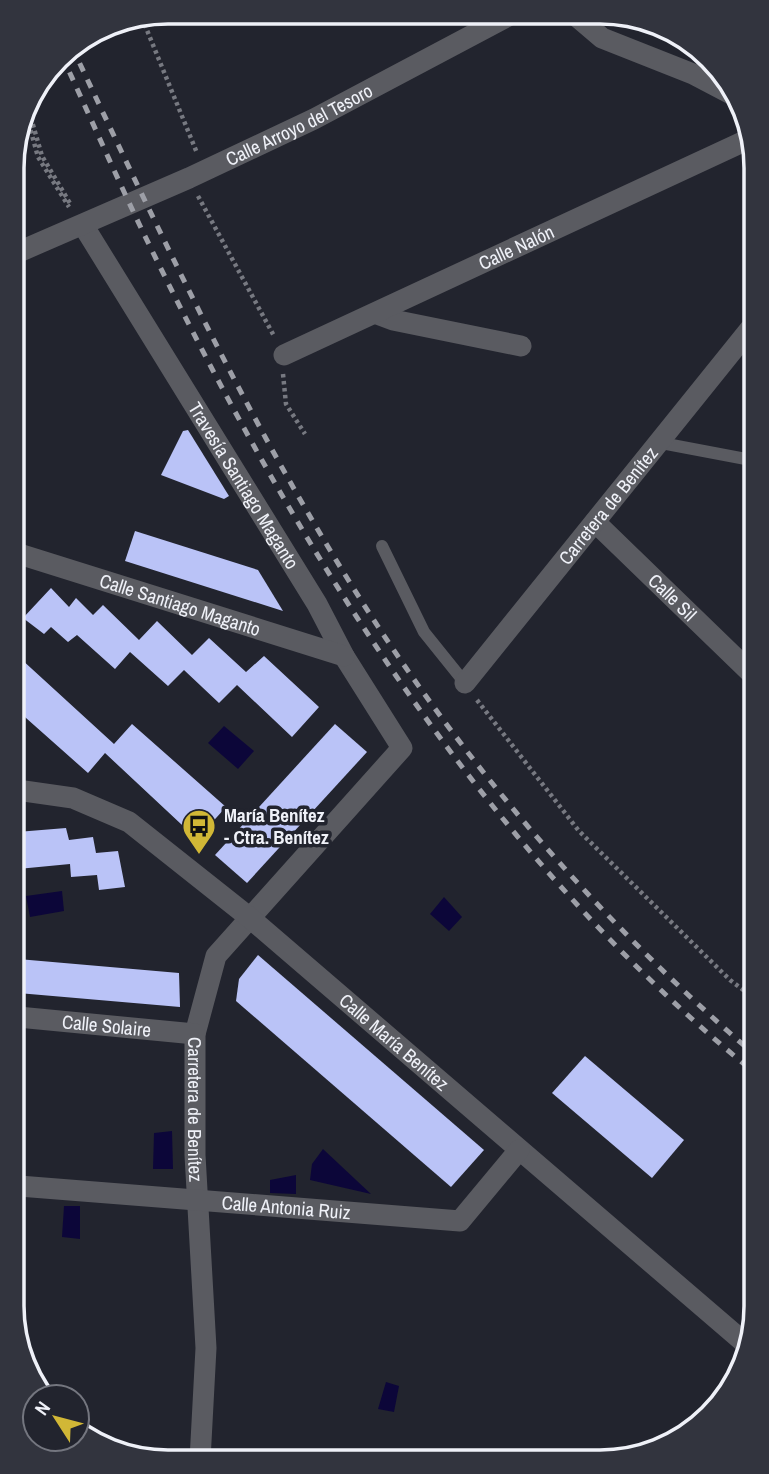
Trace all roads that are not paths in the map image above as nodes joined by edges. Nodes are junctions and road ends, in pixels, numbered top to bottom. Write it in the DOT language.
graph roads {
  1 [pos="493,24"];
  2 [pos="586,24"];
  3 [pos="720,88"];
  4 [pos="742,142"];
  5 [pos="84,224"];
  6 [pos="24,250"];
  7 [pos="377,314"];
  8 [pos="744,336"];
  9 [pos="521,346"];
  10 [pos="284,355"];
  11 [pos="656,442"];
  12 [pos="744,459"];
  13 [pos="595,522"];
  14 [pos="382,546"];
  15 [pos="24,562"];
  16 [pos="344,656"];
  17 [pos="744,666"];
  18 [pos="465,683"];
  19 [pos="402,748"];
  20 [pos="24,791"];
  21 [pos="250,918"];
  22 [pos="24,1017"];
  23 [pos="195,1034"];
  24 [pos="519,1150"];
  25 [pos="24,1186"];
  26 [pos="199,1200"];
  27 [pos="741,1339"];
  28 [pos="201,1450"];
  1 -- 5 [label="street, Calle Arroyo del Tesoro"];
  2 -- 3 [label="street"];
  4 -- 7 [label="street, Calle Nalón"];
  5 -- 6 [label="street, Calle Arroyo del Tesoro"];
  5 -- 16 [label="street, Travesía Santiago Maganto"];
  7 -- 9 [label="street"];
  7 -- 10 [label="street, Calle Nalón"];
  8 -- 11 [label="street, Carretera de Benítez"];
  11 -- 12 [label="lane"];
  11 -- 13 [label="street, Carretera de Benítez"];
  13 -- 17 [label="street, Calle Sil"];
  13 -- 18 [label="street, Carretera de Benítez"];
  14 -- 18 [label="lane"];
  15 -- 16 [label="street, Calle Santiago Maganto"];
  16 -- 19 [label="street, Travesía Santiago Maganto"];
  19 -- 21 [label="street, Carretera de Benítez"];
  20 -- 21 [label="street, Calle María Benítez"];
  21 -- 23 [label="street, Carretera de Benítez"];
  21 -- 24 [label="street, Calle María Benítez"];
  22 -- 23 [label="street, Calle Solaire"];
  23 -- 26 [label="street, Carretera de Benítez"];
  24 -- 26 [label="street, Calle Antonia Ruiz"];
  24 -- 27 [label="street, Calle María Benítez"];
  25 -- 26 [label="street, Calle Antonia Ruiz"];
  26 -- 28 [label="street, Carretera de Benítez"];
}
